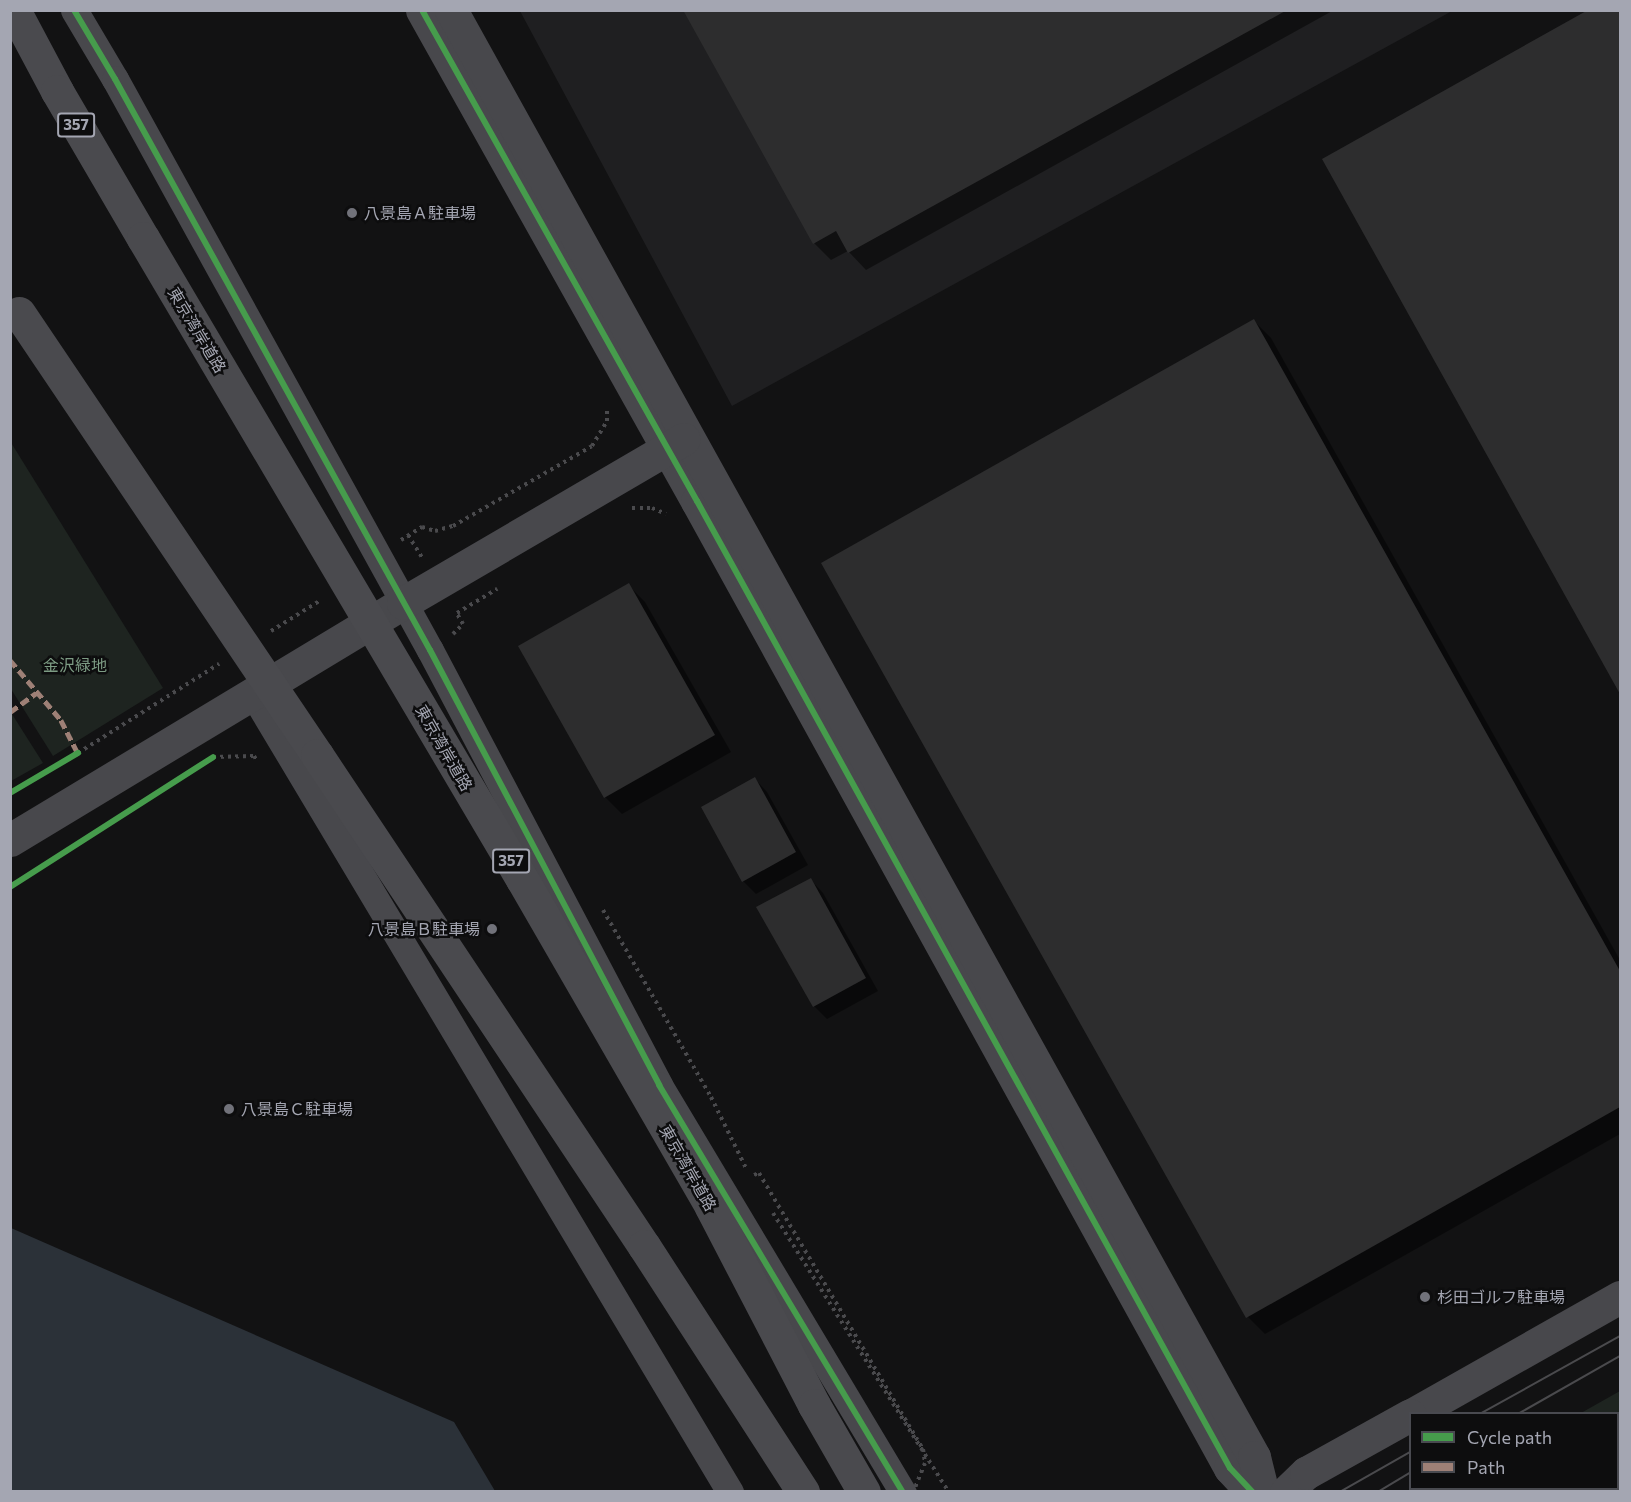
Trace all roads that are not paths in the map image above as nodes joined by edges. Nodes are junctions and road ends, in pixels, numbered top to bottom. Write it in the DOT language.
graph roads {
  1 [pos="14,10"];
  2 [pos="74,10"];
  3 [pos="422,10"];
  4 [pos="451,10"];
  5 [pos="15,306"];
  6 [pos="678,442"];
  7 [pos="404,603"];
  8 [pos="253,694"];
  9 [pos="10,840"];
  10 [pos="1620,1297"];
  11 [pos="1620,1320"];
  12 [pos="1416,1412"];
  13 [pos="1456,1412"];
  14 [pos="1409,1416"];
  15 [pos="1409,1439"];
  16 [pos="730,1491"];
  17 [pos="803,1491"];
  18 [pos="864,1491"];
  19 [pos="903,1491"];
  20 [pos="1252,1491"];
  21 [pos="1263,1491"];
  22 [pos="1286,1491"];
  23 [pos="1314,1491"];
  1 -- 18 [label="highway, 東京湾岸道路 / 357, bridge"];
  2 -- 7 [label="street"];
  3 -- 6 [label="street"];
  4 -- 6 [label="street"];
  5 -- 17 [label="highway, bridge"];
  6 -- 7 [label="street"];
  6 -- 20 [label="street"];
  6 -- 21 [label="street"];
  7 -- 8 [label="street"];
  7 -- 19 [label="street"];
  8 -- 9 [label="street"];
  8 -- 16 [label="street"];
  10 -- 12 [label="street"];
  11 -- 13 [label="street"];
  14 -- 22 [label="street"];
  15 -- 23 [label="street"];
}
